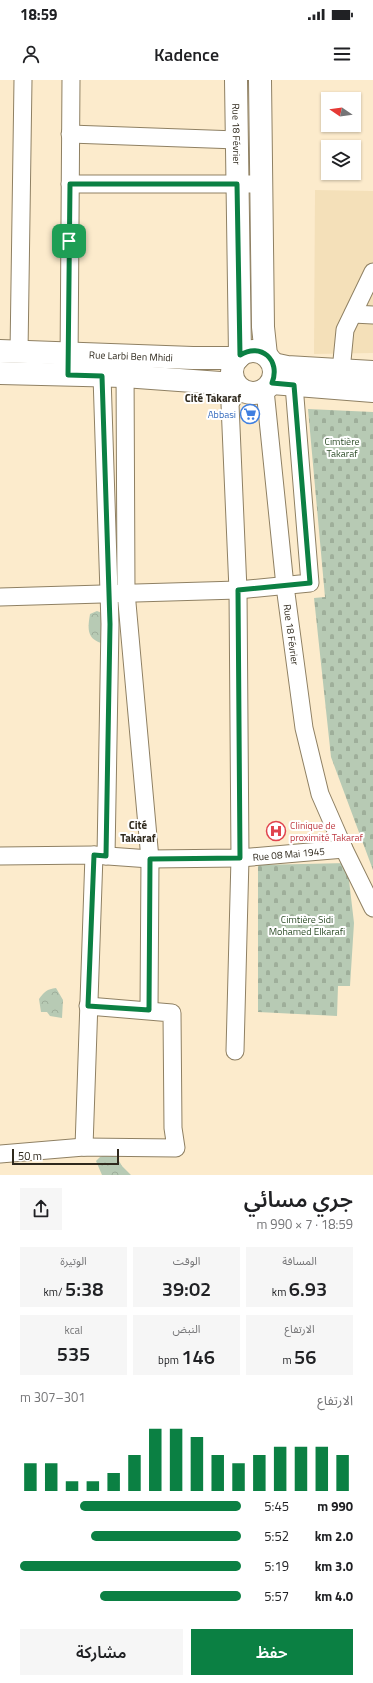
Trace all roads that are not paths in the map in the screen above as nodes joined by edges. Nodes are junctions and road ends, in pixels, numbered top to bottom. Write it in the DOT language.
graph roads {
  1 [pos="23,80"];
  2 [pos="71,80"];
  3 [pos="236,80"];
  4 [pos="260,80"];
  5 [pos="70,134"];
  6 [pos="237,140"];
  7 [pos="70,184"];
  8 [pos="237,184"];
  9 [pos="261,184"];
  10 [pos="373,272"];
  11 [pos="369,288"];
  12 [pos="353,314"];
  13 [pos="373,315"];
  14 [pos="9,352"];
  15 [pos="104,355"];
  16 [pos="126,355"];
  17 [pos="239,357"];
  18 [pos="68,365"];
  19 [pos="373,372"];
  20 [pos="0,373"];
  21 [pos="269,373"];
  22 [pos="102,376"];
  23 [pos="124,376"];
  24 [pos="340,380"];
  25 [pos="294,385"];
  26 [pos="237,386"];
  27 [pos="373,391"];
  28 [pos="304,508"];
  29 [pos="277,512"];
  30 [pos="285,586"];
  31 [pos="238,590"];
  32 [pos="126,592"];
  33 [pos="109,593"];
  34 [pos="0,597"];
  35 [pos="344,850"];
  36 [pos="100,855"];
  37 [pos="0,856"];
  38 [pos="240,858"];
  39 [pos="150,859"];
  40 [pos="373,908"];
  41 [pos="88,1006"];
  42 [pos="149,1010"];
  43 [pos="235,1051"];
  44 [pos="84,1147"];
  45 [pos="0,1154"];
  1 -- 14 [label="street"];
  2 -- 5 [label="street"];
  3 -- 6 [label="street, Rue 18 Février"];
  4 -- 9 [label="street, Rue 18 Février"];
  5 -- 6 [label="street"];
  5 -- 7 [label="street"];
  6 -- 8 [label="street, Rue 18 Février"];
  7 -- 8 [label="street"];
  7 -- 18 [label="street"];
  8 -- 9 [label="street"];
  8 -- 17 [label="street, Rue 18 Février"];
  9 -- 21 [label="street, Rue 18 Février"];
  10 -- 11 [label="street"];
  11 -- 12 [label="street"];
  12 -- 13 [label="street"];
  12 -- 24 [label="street"];
  14 -- 18 [label="street, Rue Larbi Ben Mhidi"];
  15 -- 16 [label="street, Rue Larbi Ben Mhidi"];
  15 -- 18 [label="street, Rue Larbi Ben Mhidi"];
  15 -- 22 [label="street"];
  16 -- 17 [label="street, Rue Larbi Ben Mhidi"];
  16 -- 23 [label="street"];
  17 -- 21 [label="street"];
  17 -- 26 [label="street"];
  18 -- 20 [label="street, Rue Larbi Ben Mhidi"];
  18 -- 22 [label="street, Rue Larbi Ben Mhidi"];
  19 -- 24 [label="street"];
  21 -- 24 [label="street"];
  21 -- 25 [label="street"];
  21 -- 26 [label="street"];
  21 -- 29 [label="street, Rue 18 Février"];
  22 -- 23 [label="street, Rue Larbi Ben Mhidi"];
  22 -- 33 [label="street"];
  23 -- 26 [label="street, Rue Larbi Ben Mhidi"];
  23 -- 32 [label="street"];
  24 -- 25 [label="street"];
  24 -- 27 [label="street"];
  25 -- 28 [label="street"];
  26 -- 31 [label="street"];
  28 -- 29 [label="street"];
  28 -- 30 [label="street"];
  29 -- 30 [label="street, Rue 18 Février"];
  30 -- 31 [label="street"];
  30 -- 35 [label="street, Rue 18 Février"];
  31 -- 32 [label="street"];
  31 -- 38 [label="street"];
  32 -- 33 [label="street"];
  32 -- 39 [label="street"];
  33 -- 34 [label="street"];
  33 -- 36 [label="street"];
  35 -- 38 [label="street, Rue 08 Mai 1945"];
  35 -- 40 [label="street"];
  36 -- 37 [label="street, Rue 08 Mai 1945"];
  36 -- 39 [label="street, Rue 08 Mai 1945"];
  36 -- 41 [label="street"];
  38 -- 39 [label="street, Rue 08 Mai 1945"];
  38 -- 43 [label="street"];
  39 -- 42 [label="street"];
  41 -- 42 [label="street"];
  41 -- 44 [label="street"];
  42 -- 44 [label="street"];
  44 -- 45 [label="street"];
}
